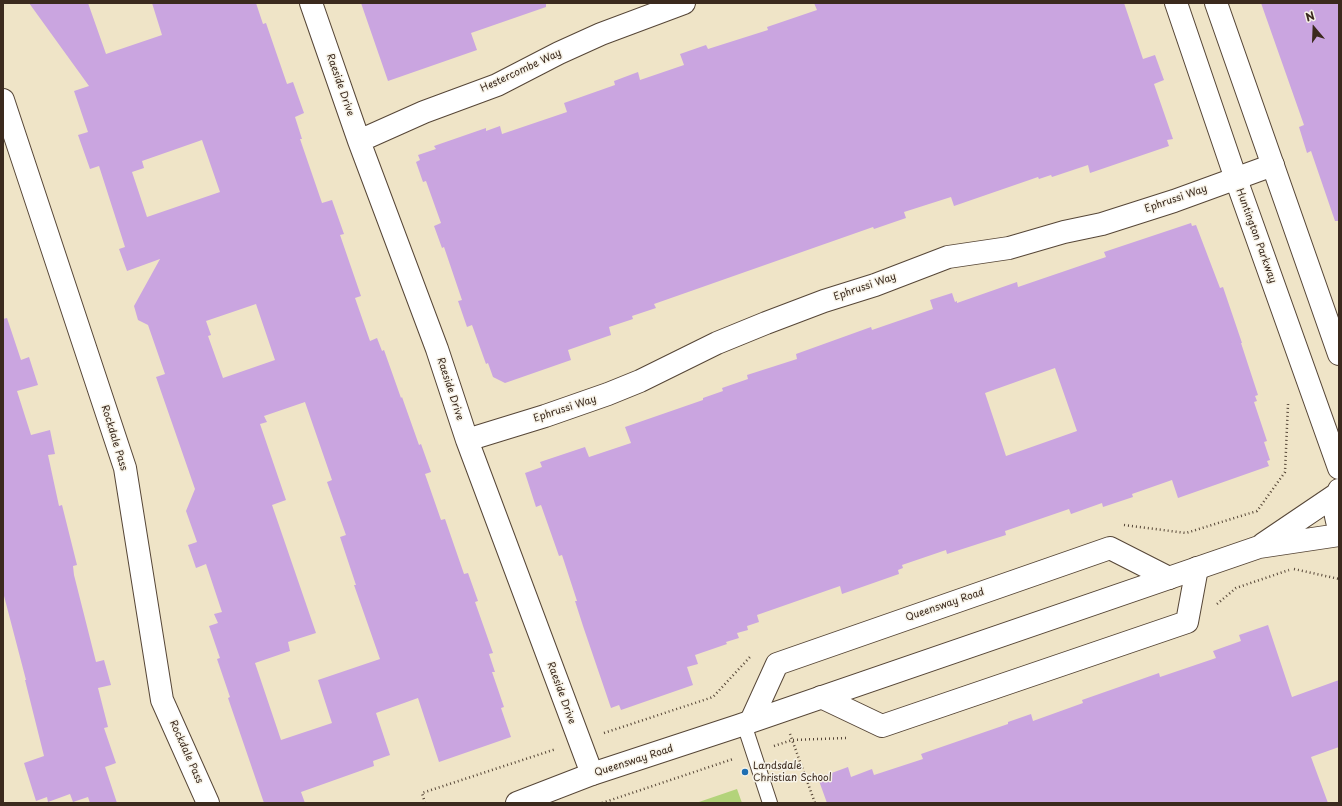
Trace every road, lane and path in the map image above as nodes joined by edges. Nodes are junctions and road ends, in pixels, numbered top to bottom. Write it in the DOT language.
graph roads {
  1 [pos="311,3"];
  2 [pos="684,3"];
  3 [pos="1176,3"];
  4 [pos="1216,3"];
  5 [pos="3,100"];
  6 [pos="359,141"];
  7 [pos="1273,165"];
  8 [pos="1236,179"];
  9 [pos="1339,354"];
  10 [pos="1288,397"];
  11 [pos="467,440"];
  12 [pos="1339,468"];
  13 [pos="1338,492"];
  14 [pos="1117,524"];
  15 [pos="1339,528"];
  16 [pos="1339,535"];
  17 [pos="1259,547"];
  18 [pos="1197,568"];
  19 [pos="1169,578"];
  20 [pos="753,654"];
  21 [pos="821,697"];
  22 [pos="782,711"];
  23 [pos="748,723"];
  24 [pos="579,741"];
  25 [pos="592,774"];
  26 [pos="208,803"];
  27 [pos="425,803"];
  28 [pos="517,803"];
  29 [pos="770,803"];
  30 [pos="814,803"];
  1 -- 6 [label="street, Raeside Drive"];
  2 -- 6 [label="street, Hestercombe Way"];
  3 -- 8 [label="street, Huntington Parkway"];
  4 -- 7 [label="street"];
  5 -- 26 [label="street, Rockdale Pass"];
  6 -- 11 [label="street, Raeside Drive"];
  7 -- 8 [label="street, Ephrussi Way"];
  7 -- 9 [label="street"];
  8 -- 11 [label="street, Ephrussi Way"];
  8 -- 12 [label="street, Huntington Parkway"];
  10 -- 14 [label="path"];
  11 -- 24 [label="street, Raeside Drive"];
  13 -- 15 [label="street"];
  13 -- 17 [label="street, Queensway Road"];
  16 -- 17 [label="street, Queensway Road"];
  17 -- 18 [label="street, Queensway Road"];
  18 -- 19 [label="street, Queensway Road"];
  18 -- 21 [label="street"];
  19 -- 21 [label="street, Queensway Road"];
  19 -- 23 [label="street, Queensway Road"];
  20 -- 24 [label="path"];
  21 -- 22 [label="street, Queensway Road"];
  22 -- 23 [label="street, Queensway Road"];
  22 -- 30 [label="path"];
  23 -- 25 [label="street, Queensway Road"];
  23 -- 29 [label="lane"];
  24 -- 25 [label="street, Raeside Drive"];
  24 -- 27 [label="path"];
  25 -- 28 [label="street, Queensway Road"];
}
